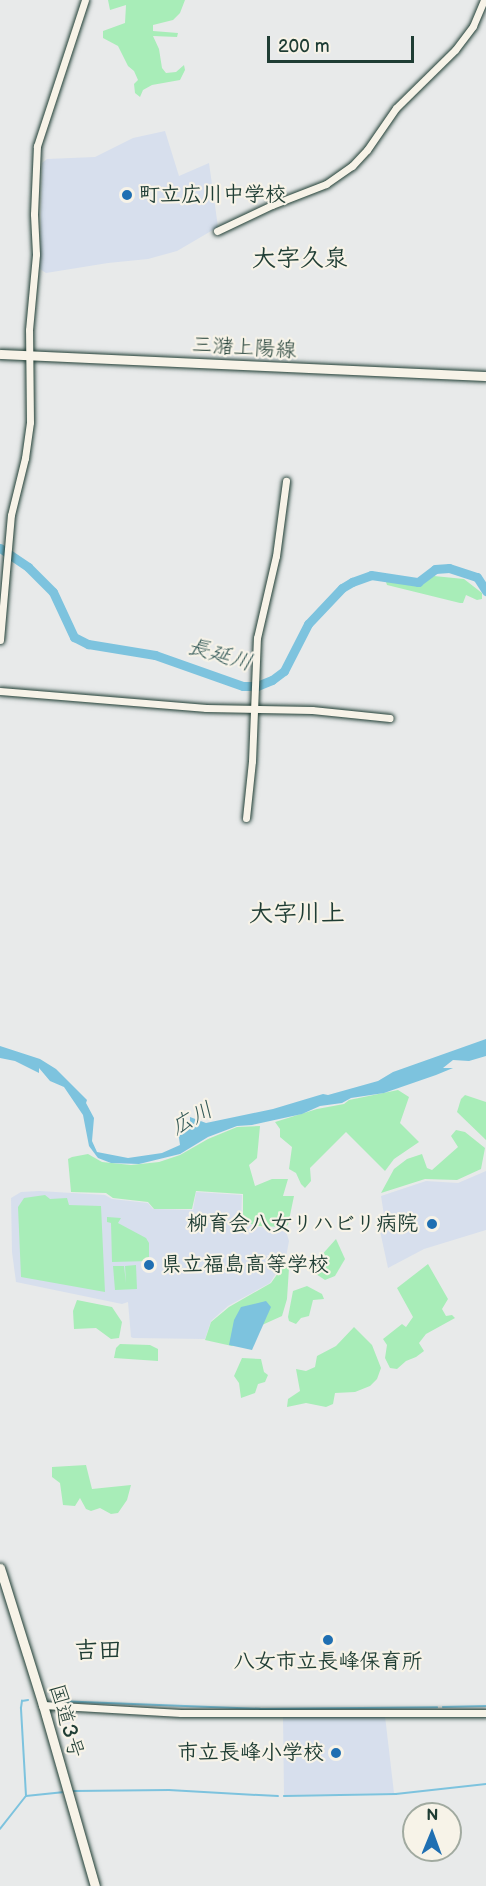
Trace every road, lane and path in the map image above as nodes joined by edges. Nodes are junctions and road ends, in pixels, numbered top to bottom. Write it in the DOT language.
graph roads {
  1 [pos="85,0"];
  2 [pos="484,0"];
  3 [pos="217,231"];
  4 [pos="0,354"];
  5 [pos="29,355"];
  6 [pos="486,376"];
  7 [pos="286,481"];
  8 [pos="0,640"];
  9 [pos="0,692"];
  10 [pos="254,710"];
  11 [pos="390,718"];
  12 [pos="246,818"];
  13 [pos="0,1568"];
  14 [pos="43,1705"];
  15 [pos="486,1713"];
  16 [pos="95,1886"];
  1 -- 5 [label="street"];
  2 -- 3 [label="street"];
  4 -- 5 [label="main road, 三潴上陽線"];
  5 -- 6 [label="main road, 三潴上陽線"];
  5 -- 8 [label="street"];
  7 -- 10 [label="street"];
  9 -- 10 [label="street"];
  10 -- 11 [label="street"];
  10 -- 12 [label="street"];
  13 -- 14 [label="main road, 国道3号"];
  14 -- 15 [label="street"];
  14 -- 16 [label="main road, 国道3号"];
}
